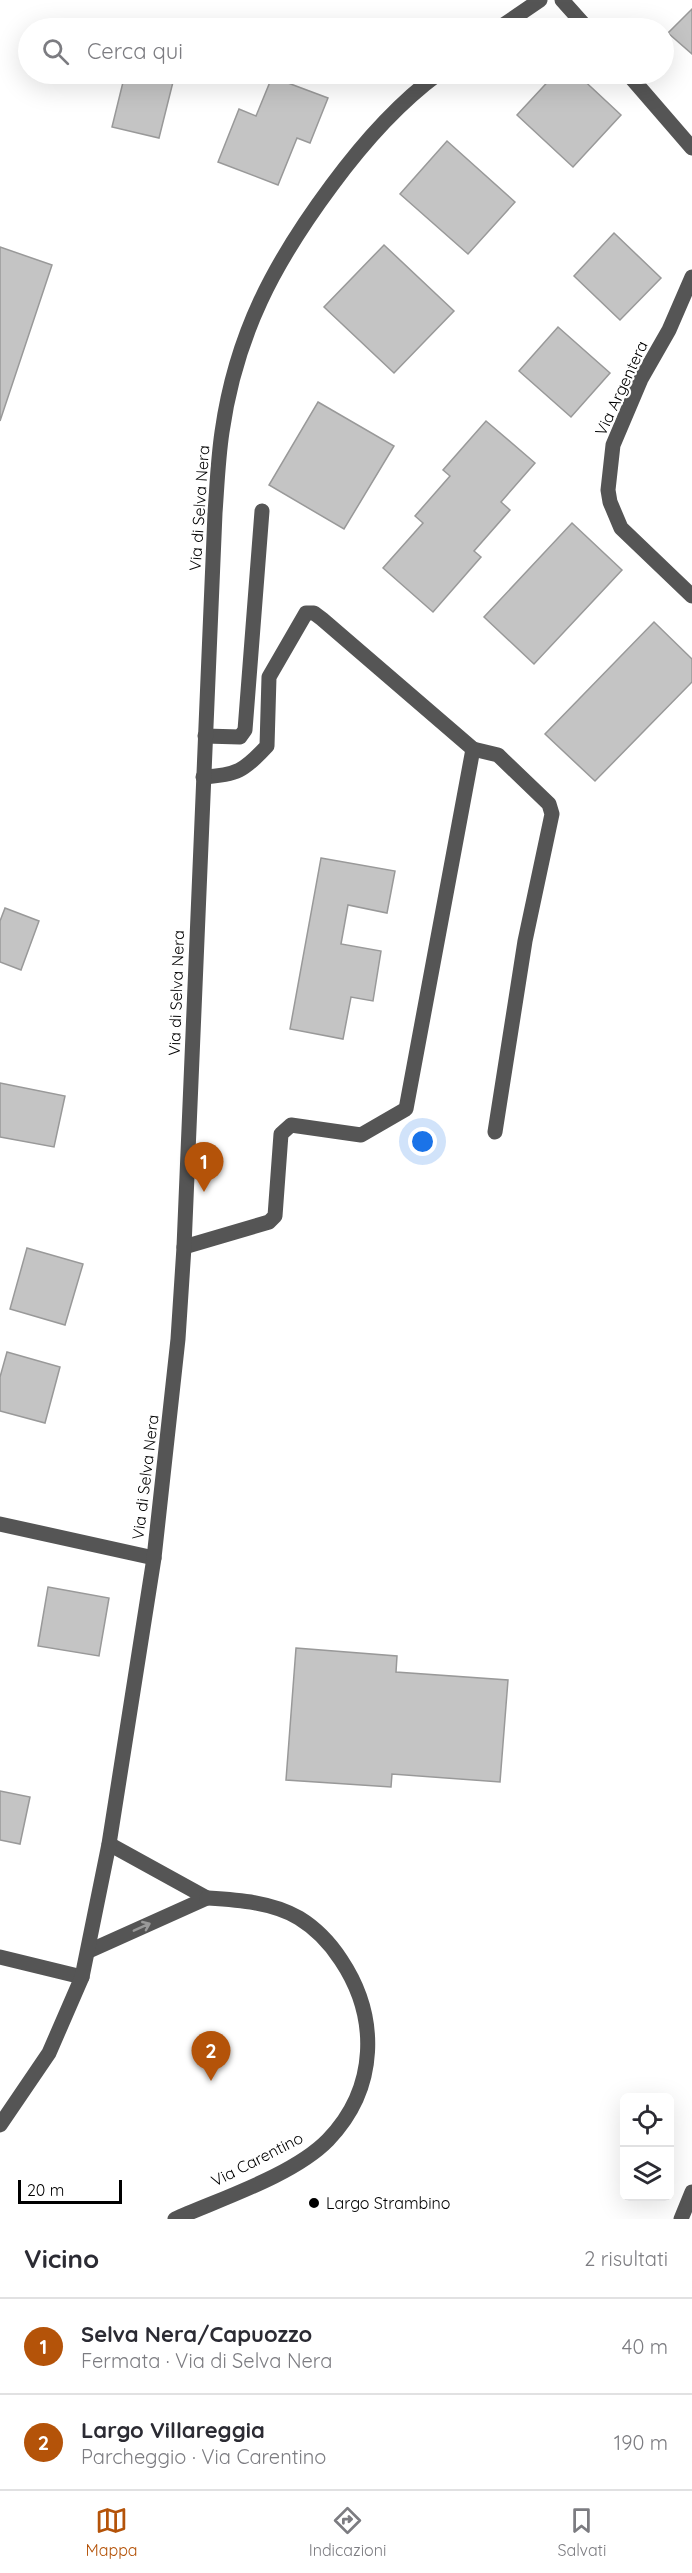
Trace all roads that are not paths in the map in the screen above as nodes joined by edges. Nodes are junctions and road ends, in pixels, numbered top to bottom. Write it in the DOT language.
graph roads {
  1 [pos="540,0"];
  2 [pos="561,0"];
  3 [pos="514,18"];
  4 [pos="578,18"];
  5 [pos="426,84"];
  6 [pos="637,84"];
  7 [pos="692,148"];
  8 [pos="692,277"];
  9 [pos="262,511"];
  10 [pos="692,596"];
  11 [pos="205,736"];
  12 [pos="473,749"];
  13 [pos="203,777"];
  14 [pos="495,1132"];
  15 [pos="184,1247"];
  16 [pos="0,1524"];
  17 [pos="154,1557"];
  18 [pos="109,1844"];
  19 [pos="207,1898"];
  20 [pos="89,1951"];
  21 [pos="0,1957"];
  22 [pos="82,1977"];
  23 [pos="0,2125"];
  24 [pos="692,2192"];
  25 [pos="175,2219"];
  26 [pos="681,2219"];
  1 -- 3 [label="street"];
  2 -- 4 [label="street"];
  5 -- 11 [label="street, Via di Selva Nera"];
  6 -- 7 [label="street"];
  8 -- 10 [label="street, Via Argentera"];
  9 -- 11 [label="street"];
  11 -- 13 [label="street, Via di Selva Nera"];
  12 -- 13 [label="street"];
  12 -- 14 [label="street"];
  12 -- 15 [label="street"];
  13 -- 15 [label="street, Via di Selva Nera"];
  15 -- 17 [label="street, Via di Selva Nera"];
  16 -- 17 [label="street"];
  17 -- 18 [label="street, Via di Selva Nera"];
  18 -- 19 [label="street, Via Carentino"];
  18 -- 20 [label="street, Via di Selva Nera"];
  20 -- 19 [label="street, Via Carentino, one-way"];
  19 -- 25 [label="street, Via Carentino"];
  20 -- 22 [label="street, Via di Selva Nera"];
  21 -- 22 [label="street"];
  22 -- 23 [label="street, Via di Selva Nera"];
  24 -- 26 [label="street"];
}
